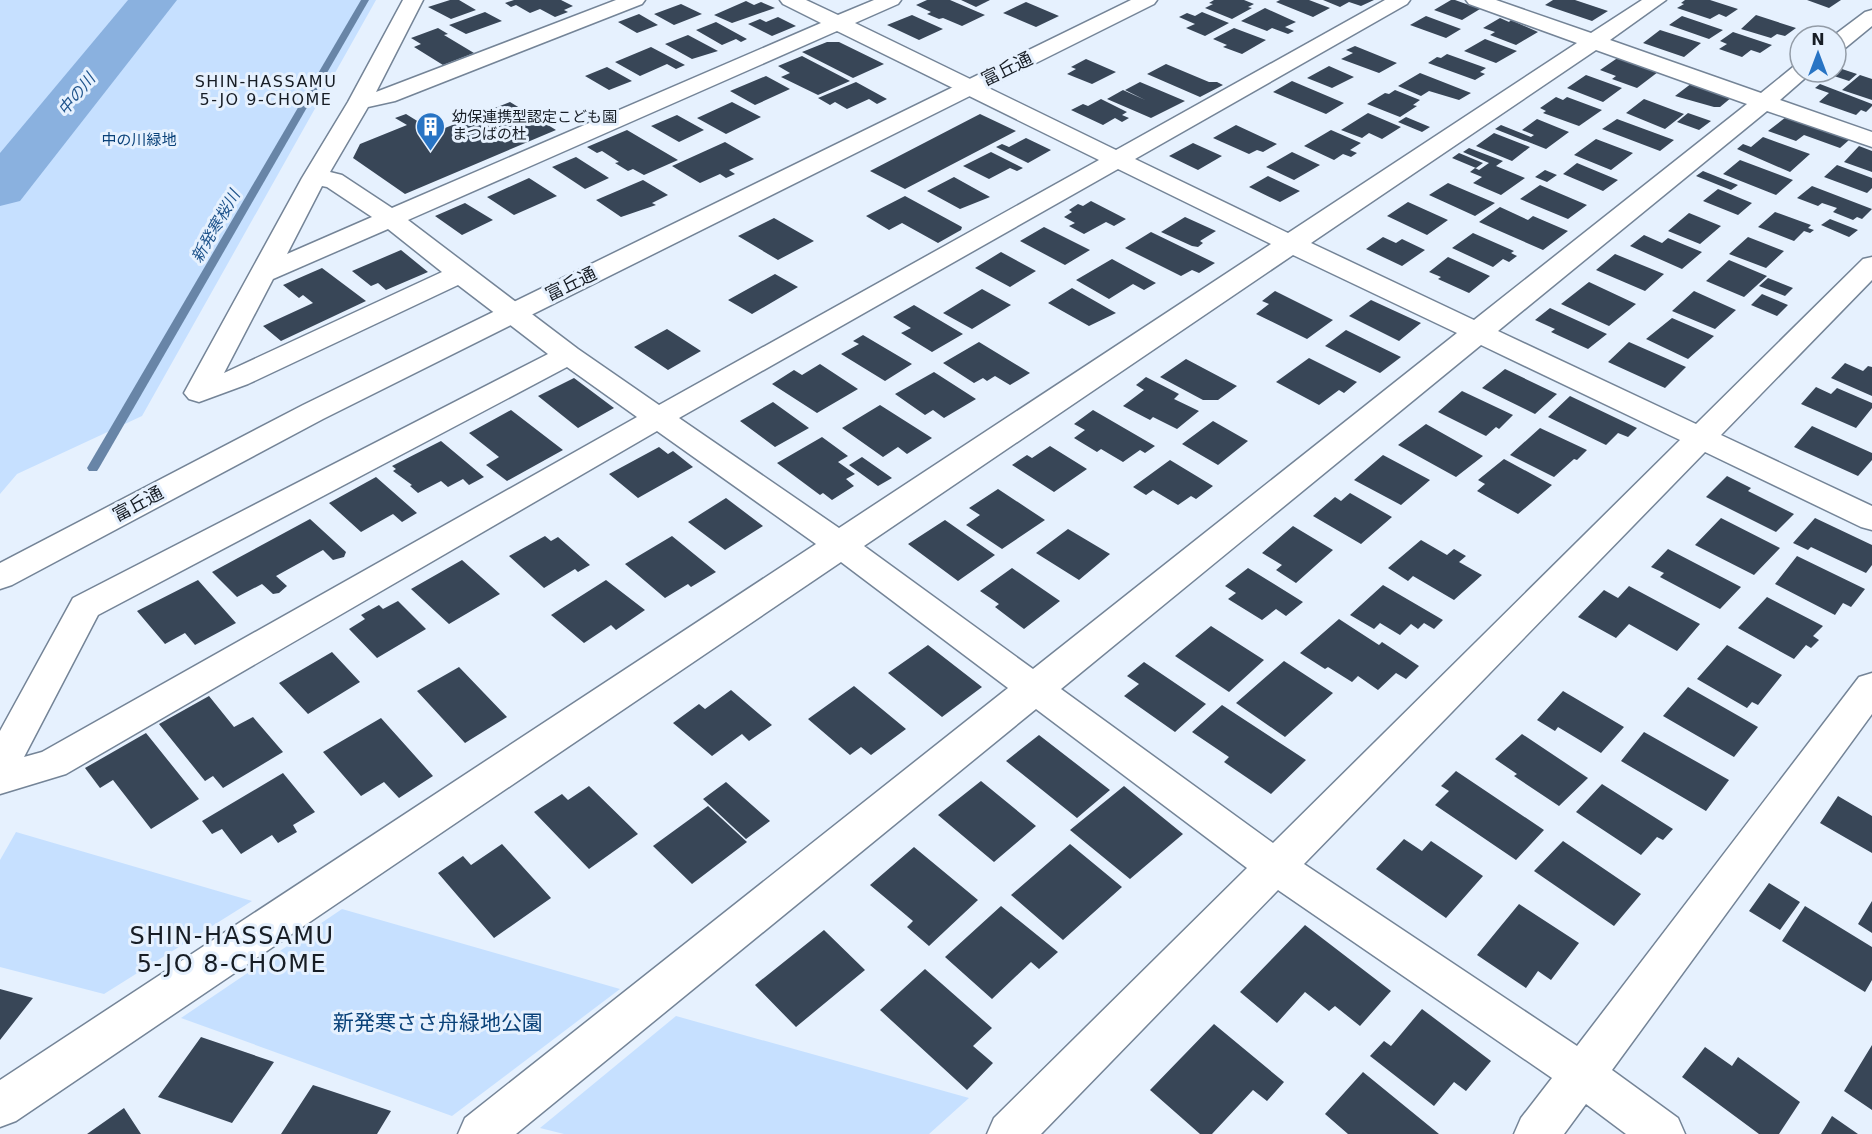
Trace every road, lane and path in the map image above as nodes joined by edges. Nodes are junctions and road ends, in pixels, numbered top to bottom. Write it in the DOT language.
graph roads {
  1 [pos="413,0"];
  2 [pos="635,0"];
  3 [pos="790,0"];
  4 [pos="891,0"];
  5 [pos="1147,0"];
  6 [pos="1400,0"];
  7 [pos="1476,0"];
  8 [pos="1656,0"];
  9 [pos="1872,16"];
  10 [pos="839,22"];
  11 [pos="1848,35"];
  12 [pos="1594,42"];
  13 [pos="1788,83"];
  14 [pos="968,87"];
  15 [pos="359,102"];
  16 [pos="1764,102"];
  17 [pos="1872,140"];
  18 [pos="1118,159"];
  19 [pos="314,178"];
  20 [pos="390,218"];
  21 [pos="1291,244"];
  22 [pos="1872,265"];
  23 [pos="262,274"];
  24 [pos="460,274"];
  25 [pos="514,313"];
  26 [pos="1479,331"];
  27 [pos="568,355"];
  28 [pos="659,417"];
  29 [pos="1701,438"];
  30 [pos="1872,519"];
  31 [pos="840,544"];
  32 [pos="0,577"];
  33 [pos="1872,687"];
  34 [pos="1035,689"];
  35 [pos="0,766"];
  36 [pos="0,779"];
  37 [pos="1276,867"];
  38 [pos="1582,1074"];
  39 [pos="0,1106"];
  40 [pos="481,1134"];
  41 [pos="1010,1134"];
  42 [pos="1537,1134"];
  43 [pos="1662,1134"];
  1 -- 15 [label="street"];
  2 -- 15 [label="street"];
  3 -- 10 [label="street"];
  4 -- 10 [label="street"];
  5 -- 14 [label="street, 富丘通"];
  6 -- 18 [label="street"];
  7 -- 12 [label="street"];
  8 -- 12 [label="street"];
  9 -- 11 [label="street"];
  10 -- 14 [label="street"];
  10 -- 20 [label="street"];
  12 -- 16 [label="street"];
  12 -- 21 [label="street"];
  13 -- 16 [label="street"];
  14 -- 18 [label="street"];
  14 -- 25 [label="street, 富丘通"];
  15 -- 19 [label="street"];
  16 -- 17 [label="street"];
  16 -- 26 [label="street"];
  18 -- 21 [label="street"];
  18 -- 28 [label="street"];
  19 -- 20 [label="street"];
  19 -- 23 [label="street"];
  20 -- 23 [label="street"];
  20 -- 24 [label="street"];
  21 -- 26 [label="street"];
  21 -- 31 [label="street"];
  22 -- 29 [label="street"];
  23 -- 24 [label="street"];
  24 -- 25 [label="street"];
  25 -- 27 [label="street"];
  25 -- 32 [label="street, 富丘通"];
  26 -- 29 [label="street"];
  26 -- 34 [label="street"];
  27 -- 28 [label="street"];
  27 -- 35 [label="street"];
  28 -- 31 [label="street"];
  28 -- 36 [label="street"];
  29 -- 30 [label="street"];
  29 -- 37 [label="street"];
  31 -- 34 [label="street"];
  31 -- 39 [label="street"];
  33 -- 38 [label="street"];
  34 -- 37 [label="street"];
  34 -- 40 [label="street"];
  37 -- 38 [label="street"];
  37 -- 41 [label="street"];
  38 -- 42 [label="street"];
  38 -- 43 [label="street"];
}
